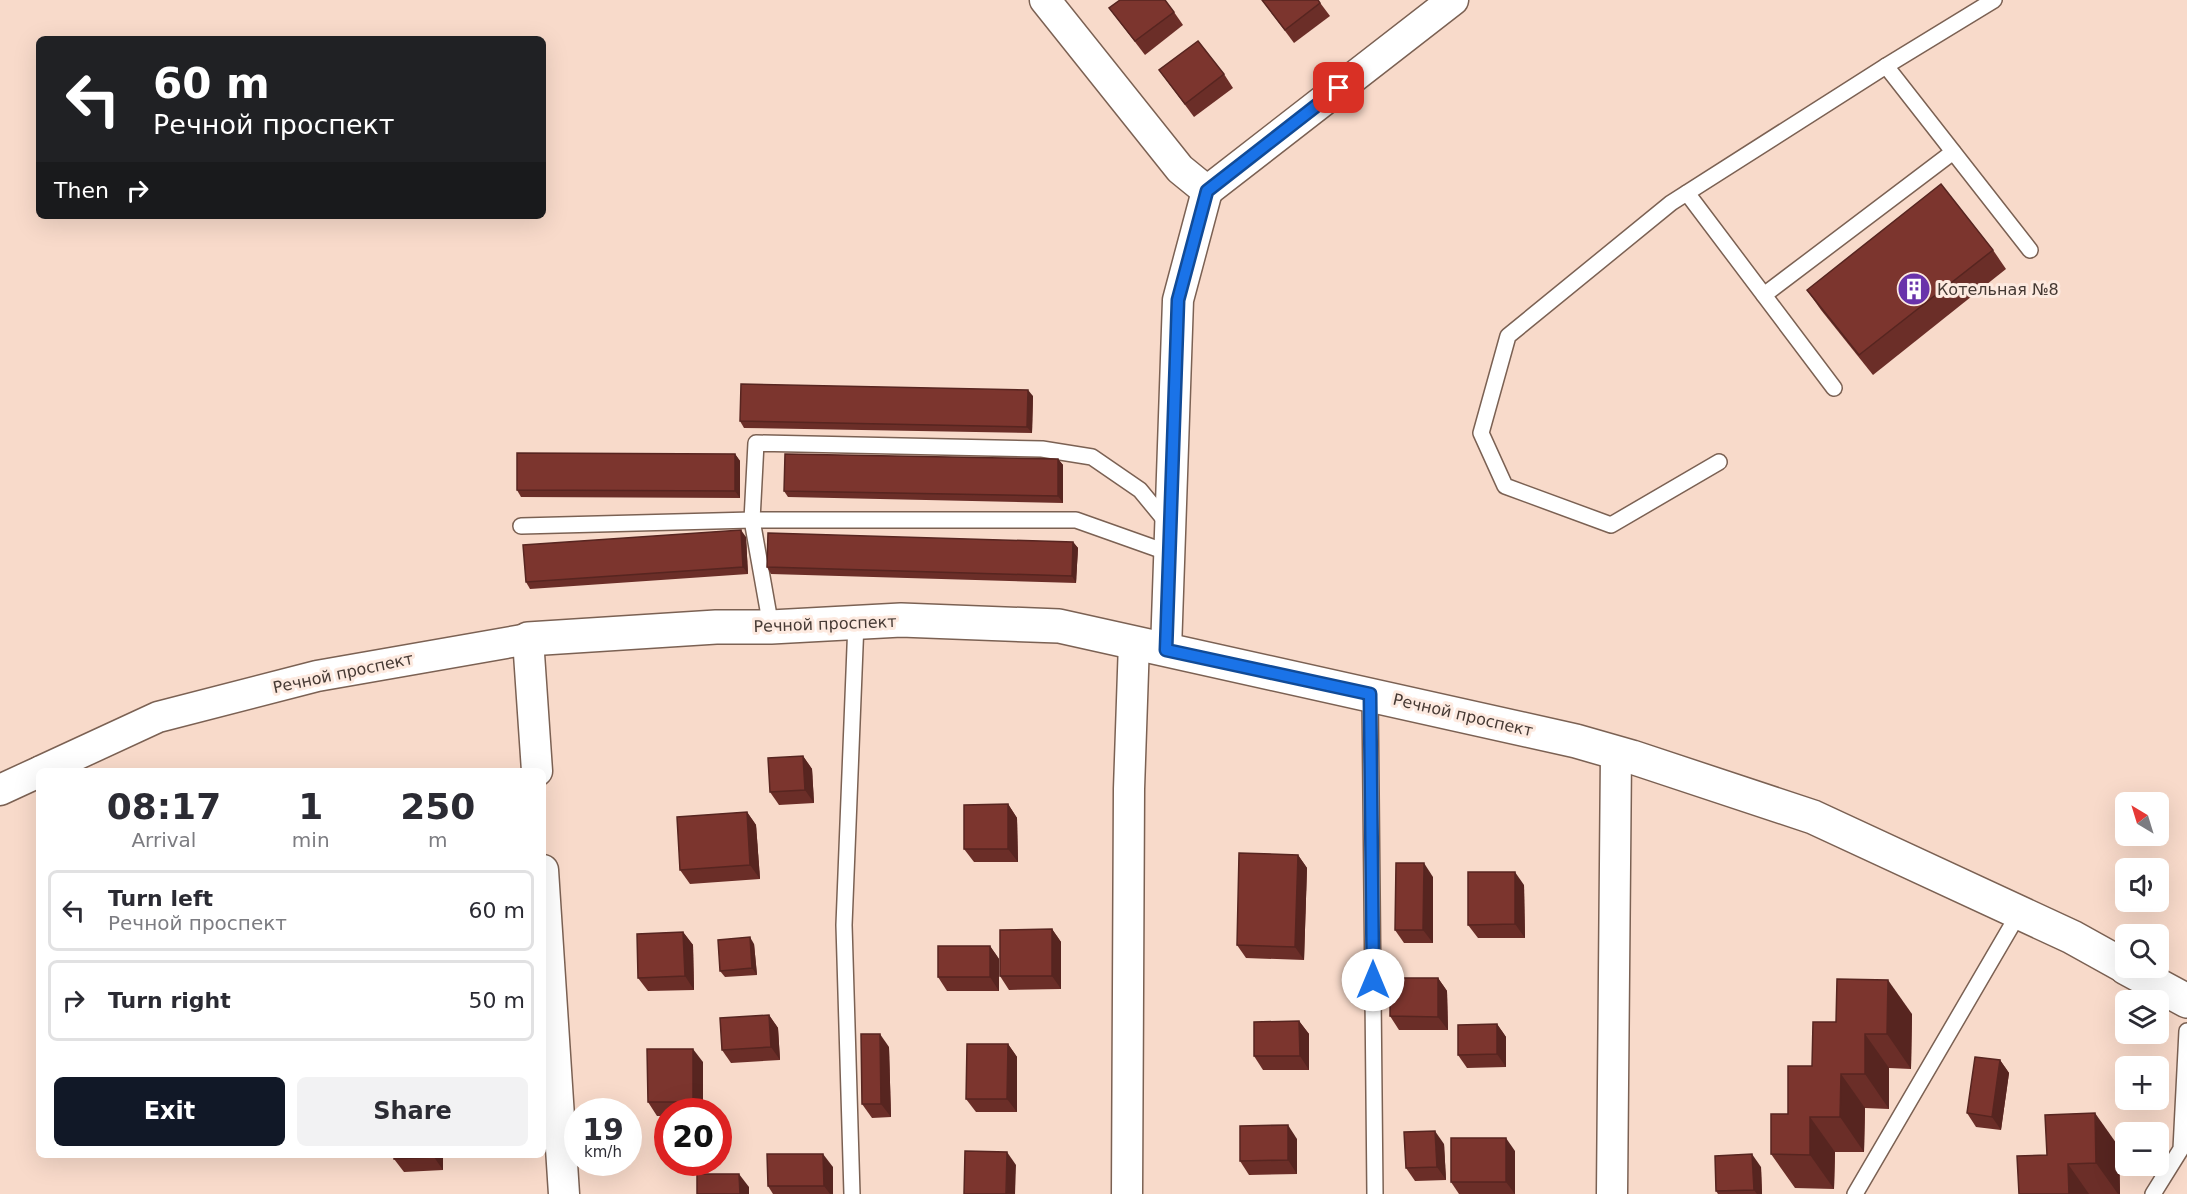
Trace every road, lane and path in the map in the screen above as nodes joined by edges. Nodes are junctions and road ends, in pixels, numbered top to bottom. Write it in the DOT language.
graph roads {
  1 [pos="1045,0"];
  2 [pos="1453,0"];
  3 [pos="1994,0"];
  4 [pos="1886,66"];
  5 [pos="1953,153"];
  6 [pos="1207,191"];
  7 [pos="1687,193"];
  8 [pos="2030,250"];
  9 [pos="1764,295"];
  10 [pos="1834,388"];
  11 [pos="1719,462"];
  12 [pos="752,520"];
  13 [pos="521,526"];
  14 [pos="1170,540"];
  15 [pos="856,622"];
  16 [pos="771,627"];
  17 [pos="528,639"];
  18 [pos="1134,642"];
  19 [pos="1166,650"];
  20 [pos="1370,694"];
  21 [pos="1616,754"];
  22 [pos="47,768"];
  23 [pos="537,768"];
  24 [pos="36,773"];
  25 [pos="0,790"];
  26 [pos="2019,913"];
  27 [pos="546,916"];
  28 [pos="2115,961"];
  29 [pos="2146,978"];
  30 [pos="2187,1001"];
  31 [pos="2187,1031"];
  32 [pos="564,1194"];
  33 [pos="852,1194"];
  34 [pos="1127,1194"];
  35 [pos="1375,1194"];
  36 [pos="1612,1194"];
  37 [pos="1855,1194"];
  38 [pos="2153,1194"];
  1 -- 6 [label="street"];
  2 -- 6 [label="street"];
  3 -- 4 [label="lane"];
  4 -- 5 [label="lane"];
  4 -- 7 [label="lane"];
  5 -- 8 [label="lane"];
  5 -- 9 [label="lane"];
  6 -- 14 [label="street"];
  7 -- 9 [label="lane"];
  7 -- 11 [label="lane"];
  9 -- 10 [label="lane"];
  12 -- 13 [label="lane"];
  12 -- 14 [label="lane"];
  12 -- 14 [label="lane"];
  12 -- 16 [label="lane"];
  14 -- 19 [label="street"];
  15 -- 16 [label="street, Речной проспект"];
  15 -- 18 [label="street, Речной проспект"];
  15 -- 33 [label="lane"];
  16 -- 17 [label="street, Речной проспект"];
  17 -- 22 [label="street, Речной проспект"];
  17 -- 23 [label="street"];
  18 -- 19 [label="street, Речной проспект"];
  18 -- 34 [label="street"];
  19 -- 20 [label="street, Речной проспект"];
  20 -- 21 [label="street, Речной проспект"];
  20 -- 35 [label="lane"];
  21 -- 26 [label="street, Речной проспект"];
  21 -- 36 [label="street"];
  24 -- 25 [label="street, Речной проспект"];
  26 -- 28 [label="street, Речной проспект"];
  26 -- 37 [label="lane"];
  27 -- 32 [label="street"];
  29 -- 30 [label="street, Речной проспект"];
  31 -- 38 [label="lane"];
}
